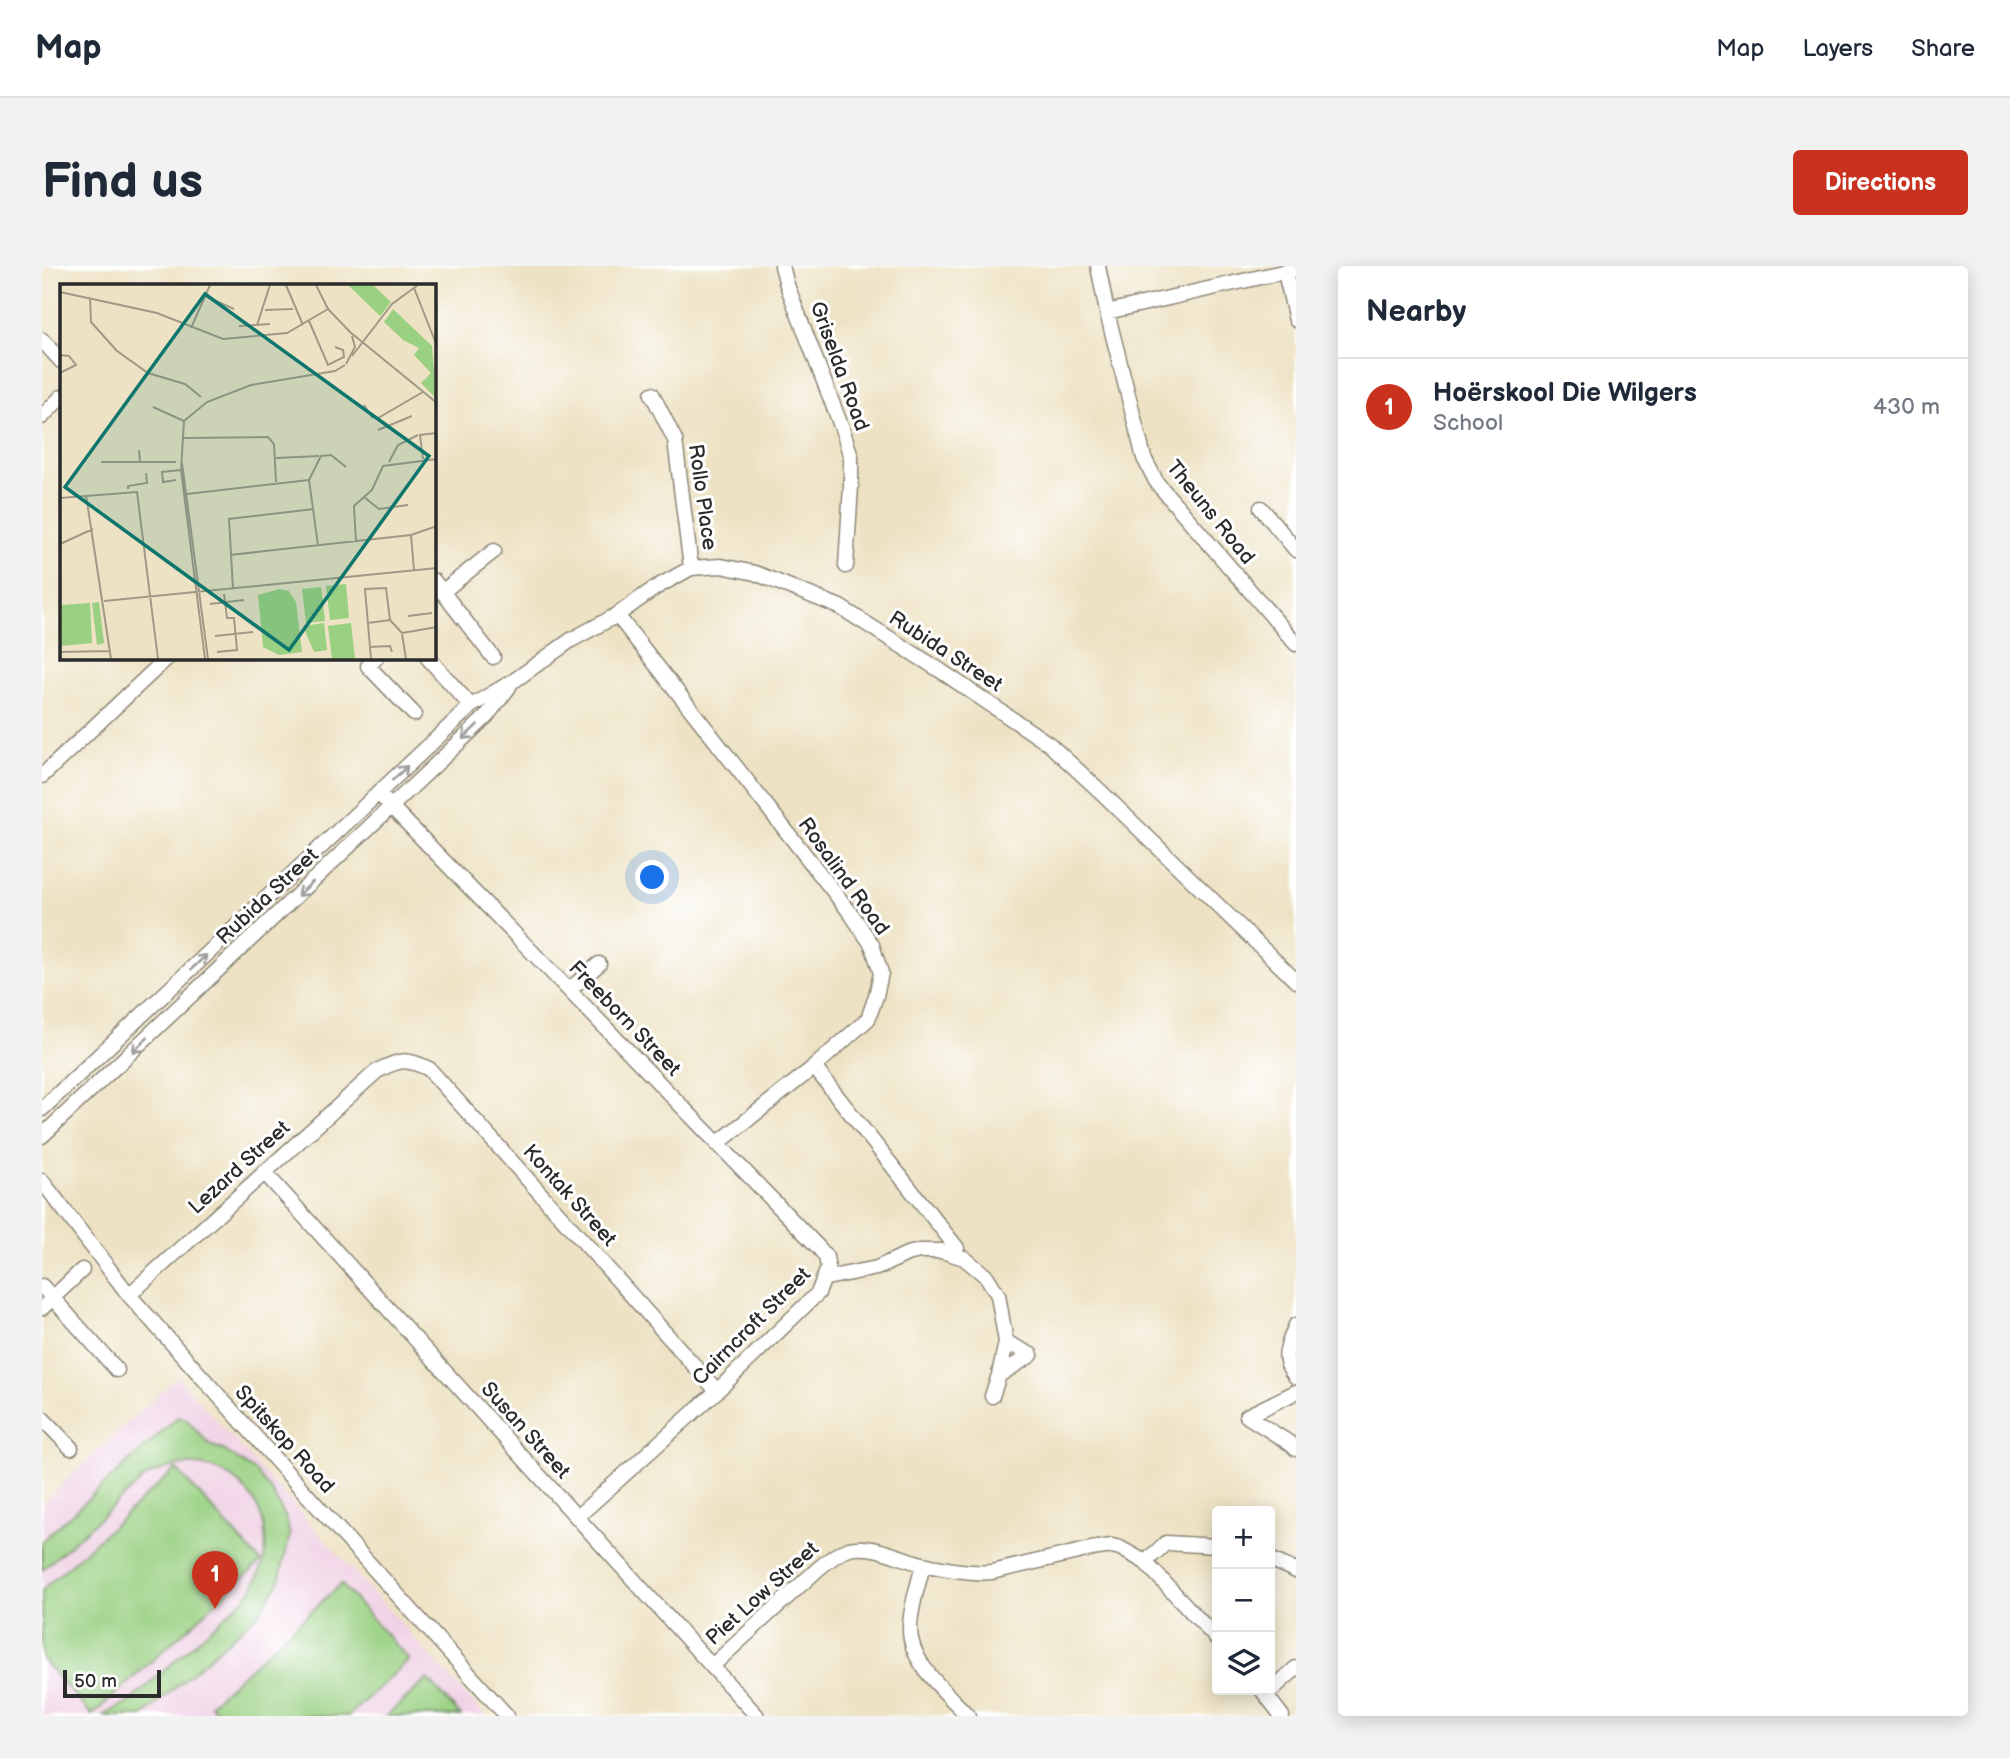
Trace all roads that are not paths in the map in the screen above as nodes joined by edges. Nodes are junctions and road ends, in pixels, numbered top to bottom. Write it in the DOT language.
graph roads {
  1 [pos="782,266"];
  2 [pos="1098,266"];
  3 [pos="1290,271"];
  4 [pos="1107,312"];
  5 [pos="1296,320"];
  6 [pos="42,340"];
  7 [pos="60,360"];
  8 [pos="652,394"];
  9 [pos="60,398"];
  10 [pos="42,417"];
  11 [pos="1261,508"];
  12 [pos="1296,550"];
  13 [pos="494,551"];
  14 [pos="846,566"];
  15 [pos="691,568"];
  16 [pos="438,587"];
  17 [pos="617,615"];
  18 [pos="1296,644"];
  19 [pos="493,657"];
  20 [pos="165,660"];
  21 [pos="374,660"];
  22 [pos="430,660"];
  23 [pos="514,680"];
  24 [pos="471,706"];
  25 [pos="414,714"];
  26 [pos="42,776"];
  27 [pos="378,793"];
  28 [pos="392,807"];
  29 [pos="599,964"];
  30 [pos="1296,981"];
  31 [pos="569,990"];
  32 [pos="814,1067"];
  33 [pos="377,1071"];
  34 [pos="42,1110"];
  35 [pos="42,1136"];
  36 [pos="717,1144"];
  37 [pos="264,1172"];
  38 [pos="42,1181"];
  39 [pos="957,1248"];
  40 [pos="82,1270"];
  41 [pos="826,1278"];
  42 [pos="42,1286"];
  43 [pos="129,1295"];
  44 [pos="48,1303"];
  45 [pos="1296,1325"];
  46 [pos="1006,1342"];
  47 [pos="117,1370"];
  48 [pos="999,1376"];
  49 [pos="1296,1377"];
  50 [pos="717,1391"];
  51 [pos="1296,1392"];
  52 [pos="992,1396"];
  53 [pos="42,1418"];
  54 [pos="71,1448"];
  55 [pos="1296,1449"];
  56 [pos="577,1517"];
  57 [pos="1212,1546"];
  58 [pos="1275,1561"];
  59 [pos="1145,1562"];
  60 [pos="923,1564"];
  61 [pos="1296,1571"];
  62 [pos="1212,1634"];
  63 [pos="712,1666"];
  64 [pos="1296,1668"];
  65 [pos="1275,1684"];
  66 [pos="1266,1695"];
  67 [pos="507,1716"];
  68 [pos="757,1716"];
  69 [pos="968,1716"];
  70 [pos="1282,1716"];
  1 -- 14 [label="street, Griselda Road"];
  2 -- 4 [label="street, Theuns Road"];
  3 -- 4 [label="street"];
  3 -- 5 [label="street"];
  4 -- 18 [label="street, Theuns Road"];
  6 -- 7 [label="street"];
  8 -- 15 [label="street, Rollo Place"];
  9 -- 10 [label="street"];
  11 -- 12 [label="street"];
  13 -- 16 [label="street"];
  15 -- 17 [label="street, Rubida Street"];
  15 -- 30 [label="street, Rubida Street"];
  16 -- 19 [label="street"];
  17 -- 23 [label="street, Rubida Street"];
  17 -- 32 [label="street, Rosalind Road"];
  20 -- 26 [label="street"];
  21 -- 25 [label="street"];
  22 -- 24 [label="street"];
  23 -- 24 [label="street, Rubida Street"];
  23 -- 28 [label="street, Rubida Street, one-way"];
  27 -- 24 [label="street, Rubida Street, one-way"];
  27 -- 28 [label="street, Freeborn Street"];
  34 -- 27 [label="street, Rubida Street, one-way"];
  28 -- 31 [label="street, Freeborn Street"];
  28 -- 35 [label="street, Rubida Street, one-way"];
  29 -- 31 [label="street"];
  31 -- 36 [label="street, Freeborn Street"];
  32 -- 36 [label="street, Rosalind Road"];
  32 -- 39 [label="street"];
  33 -- 37 [label="street, Lezard Street"];
  33 -- 50 [label="street, Kontak Street"];
  36 -- 41 [label="street, Freeborn Street"];
  37 -- 43 [label="street, Lezard Street"];
  37 -- 56 [label="street, Susan Street"];
  38 -- 43 [label="street, Spitskop Road"];
  40 -- 44 [label="street"];
  41 -- 46 [label="street, Cairncroft Street"];
  41 -- 50 [label="street, Cairncroft Street"];
  42 -- 44 [label="street"];
  43 -- 67 [label="street, Spitskop Road"];
  44 -- 47 [label="street"];
  45 -- 49 [label="street"];
  46 -- 48 [label="street, Cairncroft Street"];
  46 -- 48 [label="street"];
  48 -- 52 [label="street, Cairncroft Street"];
  50 -- 56 [label="street, Cairncroft Street"];
  51 -- 55 [label="street"];
  53 -- 54 [label="street"];
  56 -- 63 [label="street, Susan Street"];
  57 -- 59 [label="street"];
  58 -- 61 [label="street"];
  59 -- 60 [label="street, Piet Low Street"];
  59 -- 62 [label="street, Piet Low Street"];
  60 -- 63 [label="street, Piet Low Street"];
  60 -- 69 [label="street"];
  63 -- 68 [label="street, Susan Street"];
  64 -- 65 [label="street"];
  66 -- 70 [label="street"];
}
